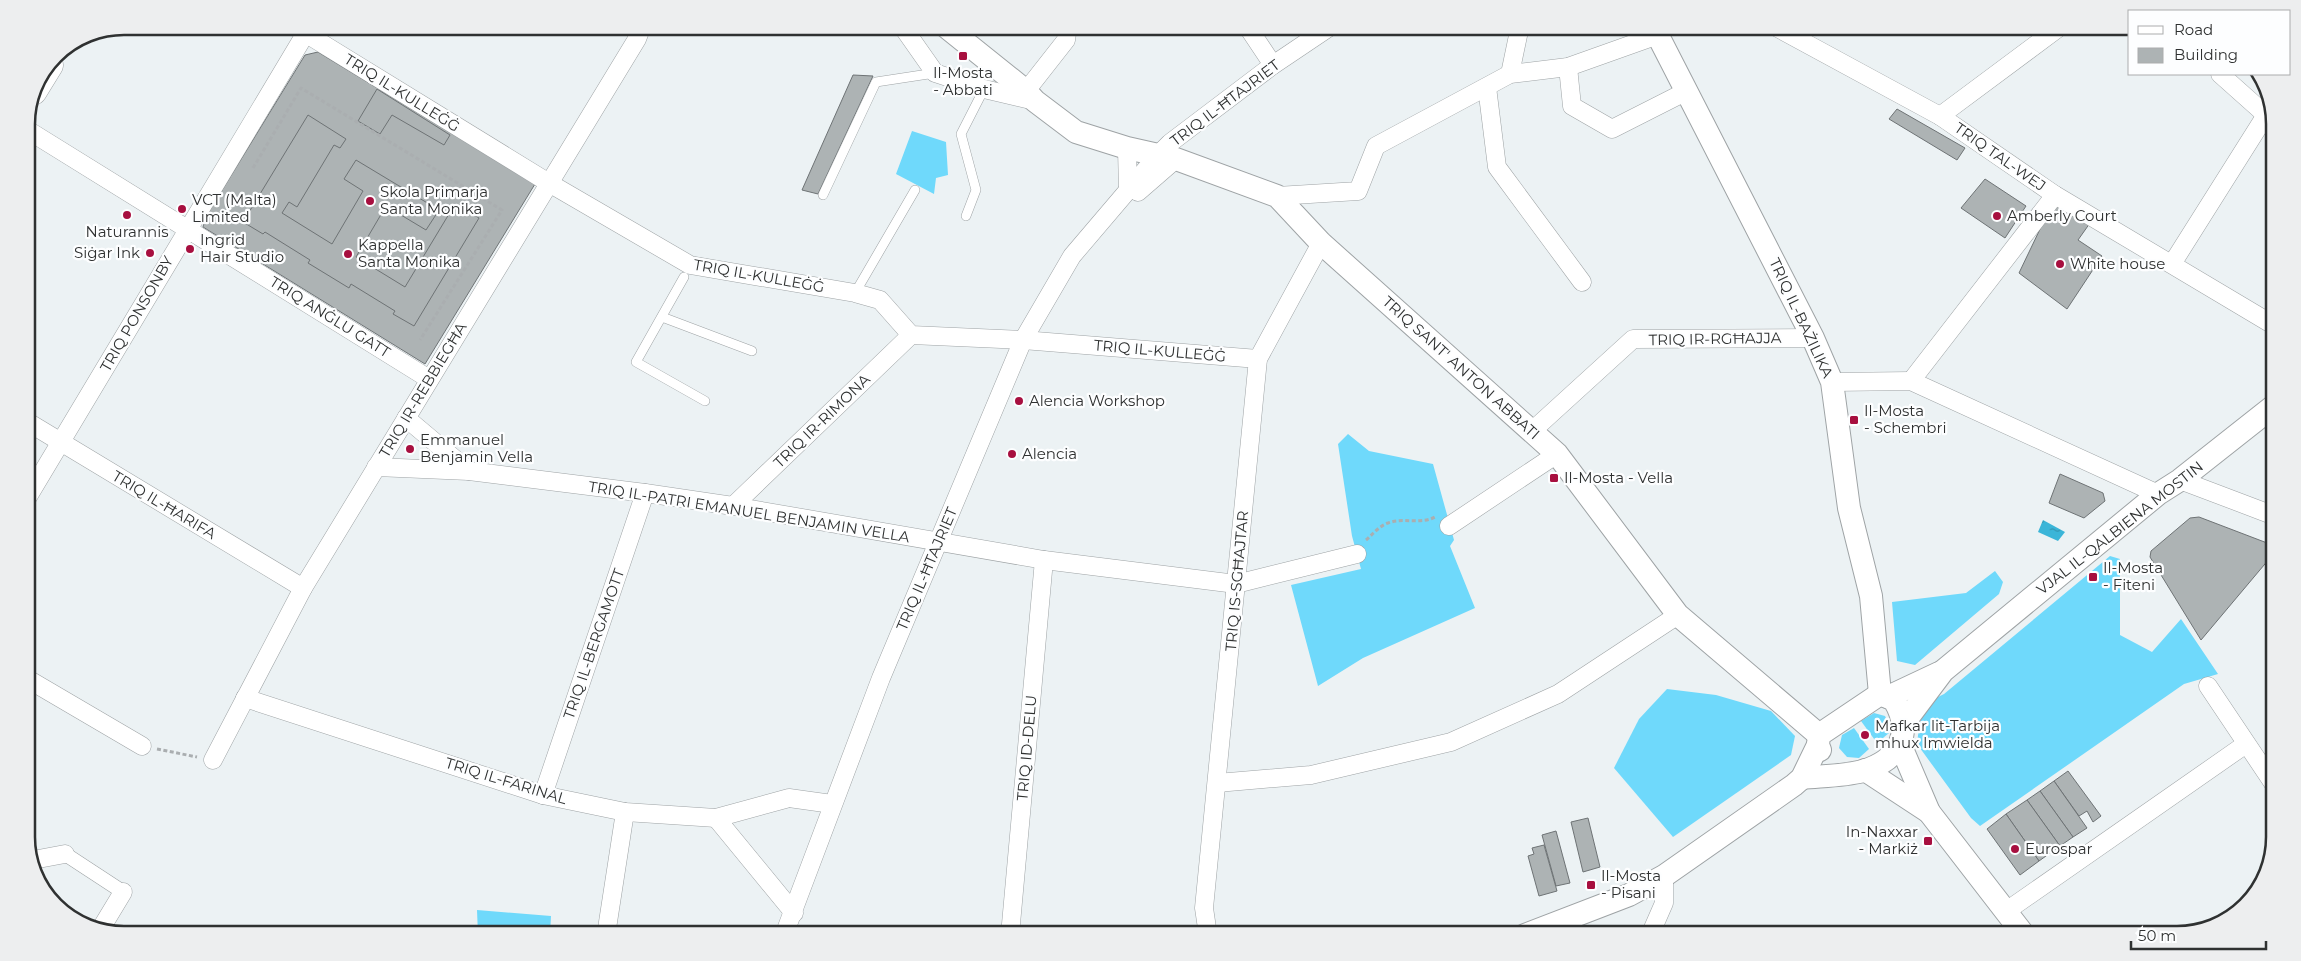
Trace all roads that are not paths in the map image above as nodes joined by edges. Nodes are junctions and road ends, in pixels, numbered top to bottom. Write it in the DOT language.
graph roads {
  1 [pos="305,35"];
  2 [pos="316,35"];
  3 [pos="639,35"];
  4 [pos="908,35"];
  5 [pos="956,35"];
  6 [pos="1067,35"];
  7 [pos="1253,35"];
  8 [pos="1318,35"];
  9 [pos="1518,35"];
  10 [pos="1645,35"];
  11 [pos="1657,35"];
  12 [pos="1791,35"];
  13 [pos="2049,35"];
  14 [pos="1273,65"];
  15 [pos="1568,67"];
  16 [pos="935,73"];
  17 [pos="1510,74"];
  18 [pos="2221,75"];
  19 [pos="1487,87"];
  20 [pos="984,89"];
  21 [pos="1687,91"];
  22 [pos="1031,96"];
  23 [pos="2264,108"];
  24 [pos="2265,115"];
  25 [pos="1940,116"];
  26 [pos="35,134"];
  27 [pos="1127,148"];
  28 [pos="1167,157"];
  29 [pos="549,183"];
  30 [pos="915,190"];
  31 [pos="1128,191"];
  32 [pos="823,195"];
  33 [pos="2055,195"];
  34 [pos="1277,196"];
  35 [pos="966,216"];
  36 [pos="1104,221"];
  37 [pos="188,228"];
  38 [pos="1321,243"];
  39 [pos="2172,264"];
  40 [pos="684,277"];
  41 [pos="1582,282"];
  42 [pos="856,293"];
  43 [pos="662,317"];
  44 [pos="2266,321"];
  45 [pos="911,335"];
  46 [pos="1813,338"];
  47 [pos="1023,340"];
  48 [pos="752,351"];
  49 [pos="1258,359"];
  50 [pos="430,379"];
  51 [pos="1911,381"];
  52 [pos="1832,382"];
  53 [pos="705,401"];
  54 [pos="2266,412"];
  55 [pos="406,418"];
  56 [pos="35,426"];
  57 [pos="1532,431"];
  58 [pos="62,442"];
  59 [pos="1557,454"];
  60 [pos="376,467"];
  61 [pos="469,471"];
  62 [pos="2180,480"];
  63 [pos="35,486"];
  64 [pos="645,493"];
  65 [pos="2158,494"];
  66 [pos="733,506"];
  67 [pos="2266,513"];
  68 [pos="1450,525"];
  69 [pos="938,542"];
  70 [pos="1356,554"];
  71 [pos="1044,560"];
  72 [pos="1236,584"];
  73 [pos="303,588"];
  74 [pos="1678,615"];
  75 [pos="1943,671"];
  76 [pos="35,683"];
  77 [pos="2208,686"];
  78 [pos="1884,696"];
  79 [pos="245,698"];
  80 [pos="1902,734"];
  81 [pos="1819,740"];
  82 [pos="2246,744"];
  83 [pos="142,746"];
  84 [pos="213,760"];
  85 [pos="1865,770"];
  86 [pos="2266,773"];
  87 [pos="1841,774"];
  88 [pos="1802,778"];
  89 [pos="1217,783"];
  90 [pos="543,795"];
  91 [pos="832,804"];
  92 [pos="625,812"];
  93 [pos="1929,812"];
  94 [pos="716,818"];
  95 [pos="65,854"];
  96 [pos="38,859"];
  97 [pos="1664,876"];
  98 [pos="123,892"];
  99 [pos="1204,908"];
  100 [pos="2006,912"];
  101 [pos="794,913"];
  102 [pos="104,923"];
  103 [pos="607,926"];
  104 [pos="788,926"];
  105 [pos="1011,926"];
  106 [pos="1199,926"];
  107 [pos="1207,926"];
  108 [pos="1548,926"];
  109 [pos="1654,926"];
  110 [pos="2017,926"];
  1 -- 37 [label="street, TRIQ PONSONBY"];
  2 -- 29 [label="street, TRIQ IL-KULLEĠĠ"];
  3 -- 29 [label="street, TRIQ IR-REBBIEGĦA"];
  4 -- 16 [label="street"];
  5 -- 22 [label="street, TRIQ SANT' ANTON ABBATI"];
  6 -- 22 [label="street"];
  7 -- 14 [label="street"];
  8 -- 14 [label="street, TRIQ IL-ĦTAJRIET"];
  9 -- 17 [label="street"];
  10 -- 15 [label="street"];
  11 -- 21 [label="street, TRIQ IL-BAŻILIKA"];
  12 -- 25 [label="street, TRIQ TAL-WEJ"];
  13 -- 25 [label="street"];
  14 -- 28 [label="street, TRIQ IL-ĦTAJRIET"];
  15 -- 17 [label="street"];
  15 -- 21 [label="street"];
  16 -- 20 [label="street, TRIQ SANT' ANTON ABBATI"];
  16 -- 32 [label="lane"];
  17 -- 19 [label="street"];
  18 -- 23 [label="street"];
  19 -- 34 [label="street"];
  19 -- 41 [label="street"];
  20 -- 22 [label="street, TRIQ SANT' ANTON ABBATI"];
  20 -- 35 [label="lane"];
  21 -- 46 [label="street, TRIQ IL-BAŻILIKA"];
  22 -- 27 [label="street, TRIQ SANT' ANTON ABBATI"];
  24 -- 39 [label="street"];
  25 -- 33 [label="street, TRIQ TAL-WEJ"];
  26 -- 37 [label="street, TRIQ ANĠLU GATT"];
  27 -- 28 [label="street, TRIQ SANT' ANTON ABBATI"];
  27 -- 31 [label="street"];
  28 -- 31 [label="street, TRIQ IL-ĦTAJRIET"];
  28 -- 34 [label="street, TRIQ SANT' ANTON ABBATI"];
  28 -- 36 [label="street, TRIQ IL-ĦTAJRIET"];
  29 -- 42 [label="street, TRIQ IL-KULLEĠĠ"];
  29 -- 50 [label="street, TRIQ IR-REBBIEGĦA"];
  30 -- 42 [label="lane"];
  31 -- 36 [label="street, TRIQ IL-ĦTAJRIET"];
  33 -- 39 [label="street, TRIQ TAL-WEJ"];
  33 -- 51 [label="street"];
  34 -- 38 [label="street, TRIQ SANT' ANTON ABBATI"];
  36 -- 47 [label="street, TRIQ IL-ĦTAJRIET"];
  37 -- 50 [label="street, TRIQ ANĠLU GATT"];
  37 -- 58 [label="street, TRIQ PONSONBY"];
  38 -- 49 [label="street, TRIQ IS-SGĦAJTAR"];
  38 -- 57 [label="street, TRIQ SANT' ANTON ABBATI"];
  39 -- 44 [label="street, TRIQ TAL-WEJ"];
  40 -- 43 [label="lane"];
  42 -- 45 [label="street, TRIQ IL-KULLEĠĠ"];
  43 -- 48 [label="lane"];
  43 -- 53 [label="lane"];
  45 -- 47 [label="street, TRIQ IL-KULLEĠĠ"];
  45 -- 66 [label="street, TRIQ IR-RIMONA"];
  46 -- 52 [label="street, TRIQ IL-BAŻILIKA"];
  46 -- 57 [label="street, TRIQ IR-RGĦAJJA"];
  47 -- 49 [label="street, TRIQ IL-KULLEĠĠ"];
  47 -- 69 [label="street, TRIQ IL-ĦTAJRIET"];
  49 -- 72 [label="street, TRIQ IS-SGĦAJTAR"];
  50 -- 55 [label="street, TRIQ IR-REBBIEGĦA"];
  51 -- 52 [label="street"];
  51 -- 65 [label="street"];
  52 -- 78 [label="street, TRIQ IL-BAŻILIKA"];
  54 -- 62 [label="street, VJAL IL-QALBIENA MOSTIN"];
  55 -- 60 [label="street, TRIQ IR-REBBIEGĦA"];
  55 -- 61 [label="street"];
  56 -- 58 [label="street, TRIQ IL-ĦARIFA"];
  57 -- 59 [label="street, TRIQ SANT' ANTON ABBATI"];
  58 -- 63 [label="street, TRIQ PONSONBY"];
  58 -- 73 [label="street, TRIQ IL-ĦARIFA"];
  59 -- 68 [label="street"];
  59 -- 74 [label="street, TRIQ SANT' ANTON ABBATI"];
  60 -- 61 [label="street, TRIQ IL-PATRI EMANUEL BENJAMIN VELLA"];
  60 -- 73 [label="street, TRIQ IR-REBBIEGĦA"];
  61 -- 64 [label="street, TRIQ IL-PATRI EMANUEL BENJAMIN VELLA"];
  62 -- 65 [label="street, VJAL IL-QALBIENA MOSTIN"];
  62 -- 67 [label="street"];
  64 -- 66 [label="street, TRIQ IL-PATRI EMANUEL BENJAMIN VELLA"];
  64 -- 90 [label="street, TRIQ IL-BERGAMOTT"];
  65 -- 75 [label="street, VJAL IL-QALBIENA MOSTIN"];
  66 -- 69 [label="street, TRIQ IL-PATRI EMANUEL BENJAMIN VELLA"];
  69 -- 71 [label="street, TRIQ IL-PATRI EMANUEL BENJAMIN VELLA"];
  69 -- 91 [label="street, TRIQ IL-ĦTAJRIET"];
  70 -- 72 [label="street"];
  71 -- 72 [label="street, TRIQ IL-PATRI EMANUEL BENJAMIN VELLA"];
  71 -- 105 [label="street, TRIQ ID-DELU"];
  72 -- 89 [label="street, TRIQ IS-SGĦAJTAR"];
  73 -- 79 [label="street, TRIQ IR-REBBIEGĦA"];
  74 -- 81 [label="street, TRIQ SANT' ANTON ABBATI"];
  74 -- 89 [label="street"];
  75 -- 78 [label="street, VJAL IL-QALBIENA MOSTIN"];
  75 -- 80 [label="street, VJAL IL-QALBIENA MOSTIN"];
  76 -- 83 [label="street"];
  77 -- 82 [label="street"];
  78 -- 80 [label="street"];
  78 -- 81 [label="street, VJAL IL-QALBIENA MOSTIN"];
  79 -- 84 [label="street, TRIQ IR-REBBIEGĦA"];
  79 -- 90 [label="street, TRIQ IL-FARINAL"];
  80 -- 85 [label="street, VJAL IL-QALBIENA MOSTIN"];
  80 -- 93 [label="street"];
  81 -- 87 [label="street, TRIQ SANT' ANTON ABBATI"];
  81 -- 88 [label="street"];
  82 -- 86 [label="street"];
  82 -- 100 [label="street"];
  85 -- 87 [label="street, VJAL IL-QALBIENA MOSTIN"];
  85 -- 93 [label="street"];
  87 -- 88 [label="street, VJAL IL-QALBIENA MOSTIN"];
  88 -- 97 [label="street"];
  89 -- 99 [label="street, TRIQ IS-SGĦAJTAR"];
  90 -- 92 [label="street, TRIQ IL-FARINAL"];
  91 -- 94 [label="street, TRIQ IL-FARINAL"];
  91 -- 101 [label="street, TRIQ IL-ĦTAJRIET"];
  92 -- 94 [label="street, TRIQ IL-FARINAL"];
  92 -- 103 [label="street"];
  93 -- 100 [label="street"];
  94 -- 101 [label="street"];
  95 -- 96 [label="street"];
  95 -- 98 [label="street"];
  97 -- 108 [label="street"];
  97 -- 109 [label="street"];
  98 -- 102 [label="street"];
  99 -- 106 [label="street"];
  99 -- 107 [label="street, TRIQ IS-SGĦAJTAR"];
  100 -- 110 [label="street"];
  101 -- 104 [label="street, TRIQ IL-ĦTAJRIET"];
}
